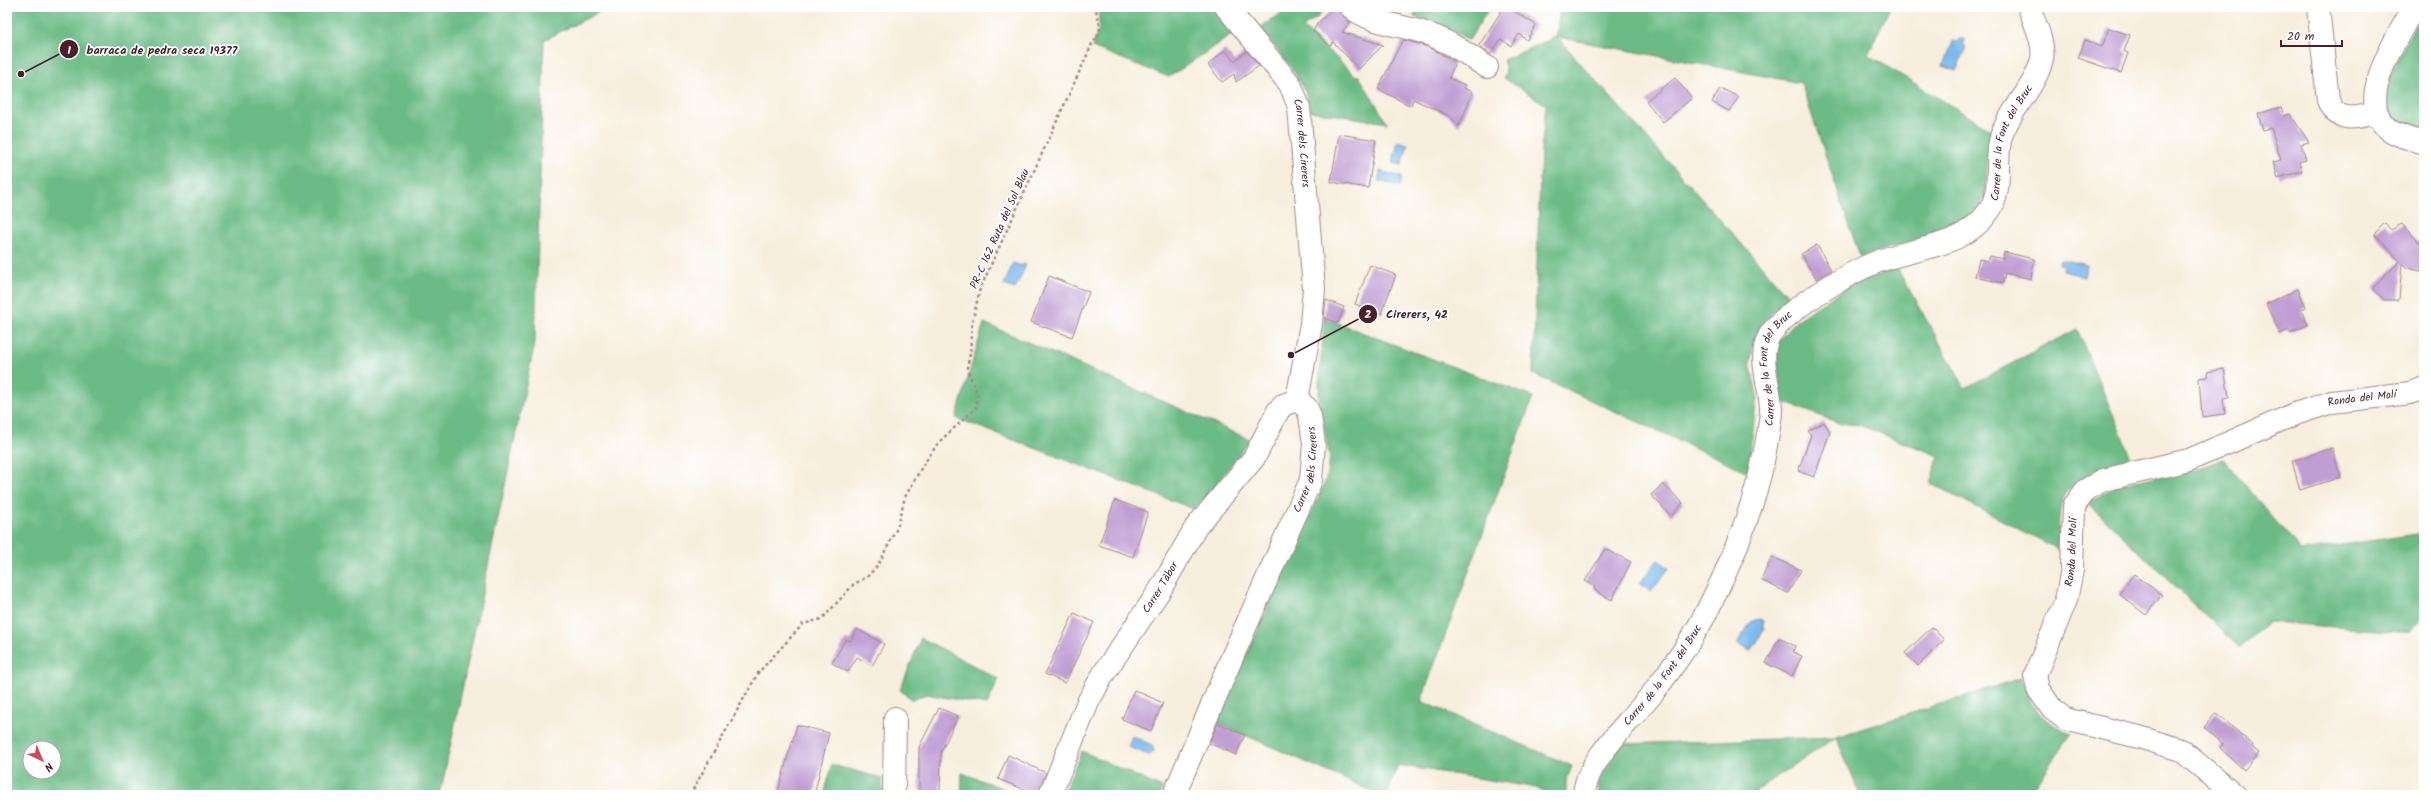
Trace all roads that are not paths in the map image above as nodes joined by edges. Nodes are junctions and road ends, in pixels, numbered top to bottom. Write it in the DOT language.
graph roads {
  1 [pos="1226,7"];
  2 [pos="1351,7"];
  3 [pos="2029,7"];
  4 [pos="2318,7"];
  5 [pos="2414,7"];
  6 [pos="1487,67"];
  7 [pos="2376,112"];
  8 [pos="2424,143"];
  9 [pos="2424,388"];
  10 [pos="1297,400"];
  11 [pos="895,718"];
  12 [pos="894,795"];
  13 [pos="1050,795"];
  14 [pos="1174,795"];
  15 [pos="1584,795"];
  16 [pos="2234,795"];
  1 -- 10 [label="street, Carrer dels Cirerers"];
  2 -- 6 [label="street"];
  3 -- 15 [label="street, Carrer de la Font del Bruc"];
  4 -- 7 [label="street"];
  5 -- 7 [label="street"];
  7 -- 8 [label="street"];
  9 -- 16 [label="street, Ronda del Molí"];
  10 -- 13 [label="street, Carrer Tàbor"];
  10 -- 14 [label="street, Carrer dels Cirerers"];
  11 -- 12 [label="street"];
}
